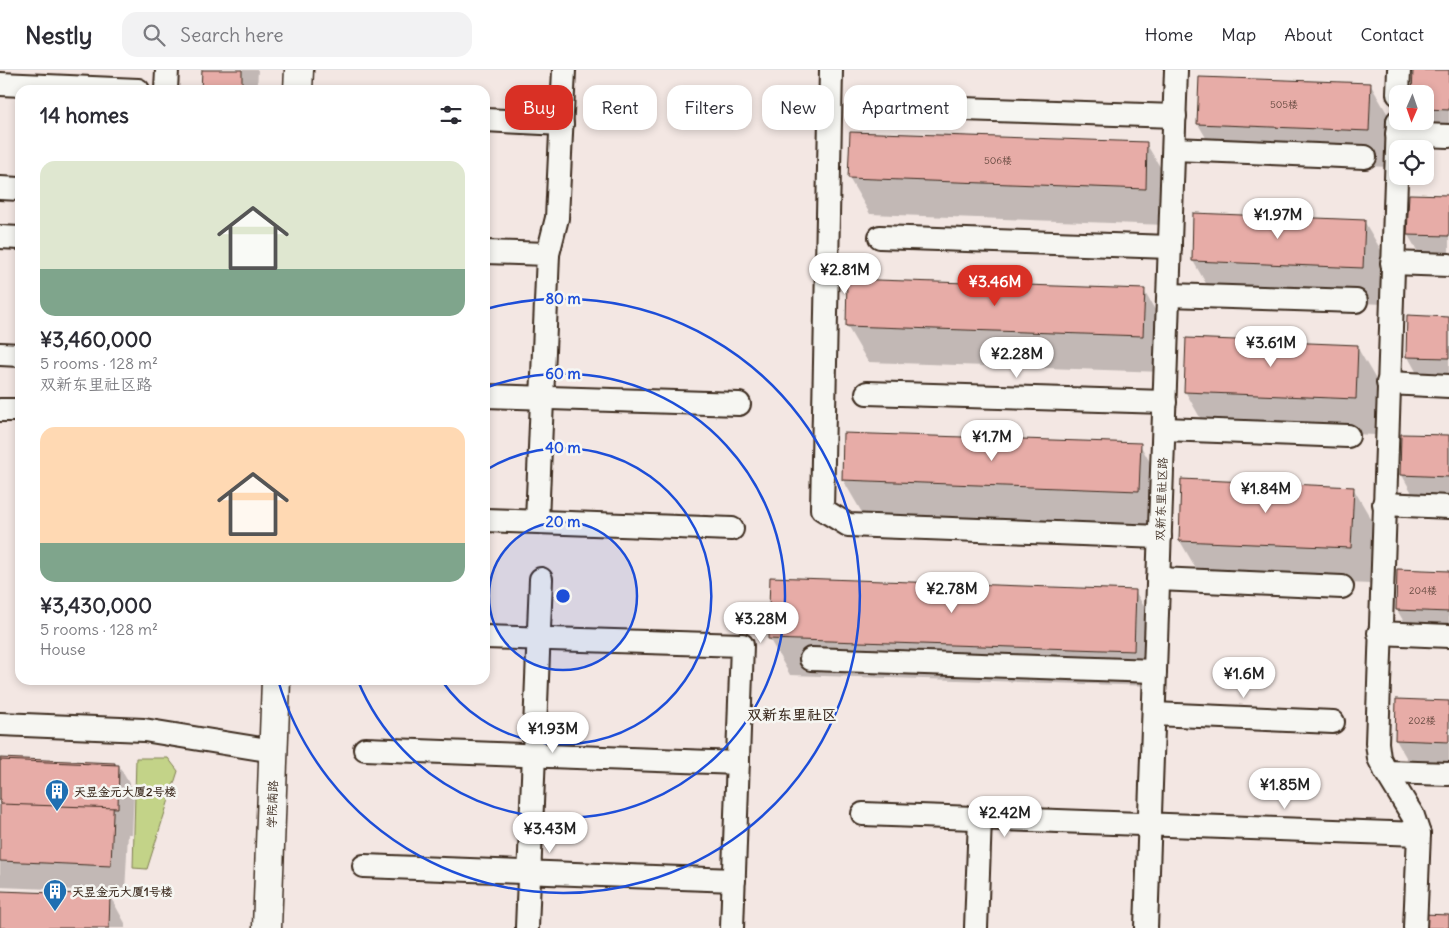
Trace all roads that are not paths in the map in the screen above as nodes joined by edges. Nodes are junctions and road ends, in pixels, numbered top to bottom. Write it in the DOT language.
graph roads {
  1 [pos="167,70"];
  2 [pos="299,70"];
  3 [pos="564,70"];
  4 [pos="831,70"];
  5 [pos="1176,70"];
  6 [pos="1399,70"];
  7 [pos="0,84"];
  8 [pos="23,85"];
  9 [pos="166,85"];
  10 [pos="298,85"];
  11 [pos="563,85"];
  12 [pos="1398,85"];
  13 [pos="967,109"];
  14 [pos="1175,116"];
  15 [pos="490,120"];
  16 [pos="505,121"];
  17 [pos="562,130"];
  18 [pos="1397,130"];
  19 [pos="1410,130"];
  20 [pos="1449,136"];
  21 [pos="1174,150"];
  22 [pos="1366,157"];
  23 [pos="0,188"];
  24 [pos="15,188"];
  25 [pos="0,237"];
  26 [pos="880,237"];
  27 [pos="15,238"];
  28 [pos="1170,247"];
  29 [pos="490,252"];
  30 [pos="548,254"];
  31 [pos="1392,263"];
  32 [pos="1449,265"];
  33 [pos="1169,295"];
  34 [pos="1356,301"];
  35 [pos="0,354"];
  36 [pos="15,355"];
  37 [pos="1388,383"];
  38 [pos="1449,386"];
  39 [pos="867,393"];
  40 [pos="490,396"];
  41 [pos="542,398"];
  42 [pos="1165,402"];
  43 [pos="740,404"];
  44 [pos="0,410"];
  45 [pos="15,410"];
  46 [pos="1164,429"];
  47 [pos="1348,436"];
  48 [pos="1384,504"];
  49 [pos="1449,506"];
  50 [pos="490,520"];
  51 [pos="537,522"];
  52 [pos="732,529"];
  53 [pos="1160,537"];
  54 [pos="541,579"];
  55 [pos="1158,579"];
  56 [pos="1342,588"];
  57 [pos="1379,633"];
  58 [pos="1449,636"];
  59 [pos="490,637"];
  60 [pos="538,638"];
  61 [pos="811,659"];
  62 [pos="1155,671"];
  63 [pos="276,685"];
  64 [pos="1154,714"];
  65 [pos="1333,722"];
  66 [pos="0,724"];
  67 [pos="364,749"];
  68 [pos="274,751"];
  69 [pos="534,755"];
  70 [pos="738,763"];
  71 [pos="1386,772"];
  72 [pos="1449,774"];
  73 [pos="863,814"];
  74 [pos="980,818"];
  75 [pos="1150,824"];
  76 [pos="1419,834"];
  77 [pos="364,866"];
  78 [pos="529,872"];
  79 [pos="734,880"];
  80 [pos="267,928"];
  81 [pos="527,928"];
  82 [pos="732,928"];
  83 [pos="976,928"];
  84 [pos="1146,928"];
  85 [pos="1415,928"];
  1 -- 9 [label="street"];
  2 -- 10 [label="main road"];
  3 -- 11 [label="street"];
  4 -- 53 [label="street"];
  5 -- 14 [label="street, 双新东里社区路"];
  6 -- 12 [label="street"];
  7 -- 8 [label="street"];
  13 -- 14 [label="street"];
  14 -- 21 [label="street, 双新东里社区路"];
  15 -- 16 [label="street"];
  17 -- 30 [label="street"];
  18 -- 31 [label="street"];
  19 -- 20 [label="street"];
  21 -- 22 [label="street"];
  21 -- 28 [label="street, 双新东里社区路"];
  23 -- 24 [label="street"];
  25 -- 27 [label="street"];
  26 -- 28 [label="street"];
  28 -- 33 [label="street, 双新东里社区路"];
  29 -- 30 [label="street"];
  30 -- 41 [label="street"];
  31 -- 32 [label="street"];
  31 -- 37 [label="street"];
  33 -- 34 [label="street"];
  33 -- 42 [label="street, 双新东里社区路"];
  35 -- 36 [label="street"];
  37 -- 38 [label="street"];
  37 -- 48 [label="street"];
  39 -- 42 [label="street"];
  40 -- 41 [label="street"];
  41 -- 43 [label="street"];
  41 -- 51 [label="street"];
  42 -- 46 [label="street, 双新东里社区路"];
  44 -- 45 [label="street"];
  46 -- 47 [label="street"];
  46 -- 53 [label="street, 双新东里社区路"];
  48 -- 49 [label="street"];
  48 -- 57 [label="street"];
  50 -- 51 [label="street"];
  51 -- 52 [label="street"];
  53 -- 55 [label="street, 双新东里社区路"];
  54 -- 60 [label="street"];
  55 -- 56 [label="street"];
  55 -- 62 [label="street, 双新东里社区路"];
  57 -- 58 [label="street"];
  57 -- 71 [label="street"];
  59 -- 60 [label="street"];
  60 -- 69 [label="street"];
  60 -- 70 [label="street"];
  61 -- 62 [label="street"];
  62 -- 64 [label="street, 双新东里社区路"];
  63 -- 68 [label="main road, 学院南路"];
  64 -- 65 [label="street"];
  64 -- 75 [label="street, 双新东里社区路"];
  66 -- 68 [label="street"];
  67 -- 69 [label="street"];
  68 -- 80 [label="main road, 学院南路"];
  69 -- 70 [label="street"];
  69 -- 78 [label="street"];
  70 -- 79 [label="street"];
  71 -- 72 [label="street"];
  71 -- 76 [label="street"];
  73 -- 74 [label="street"];
  74 -- 75 [label="street"];
  74 -- 83 [label="street"];
  75 -- 76 [label="street"];
  75 -- 84 [label="street, 双新东里社区路"];
  76 -- 85 [label="street"];
  77 -- 78 [label="street"];
  78 -- 79 [label="street"];
  78 -- 81 [label="street"];
  79 -- 82 [label="street"];
}
